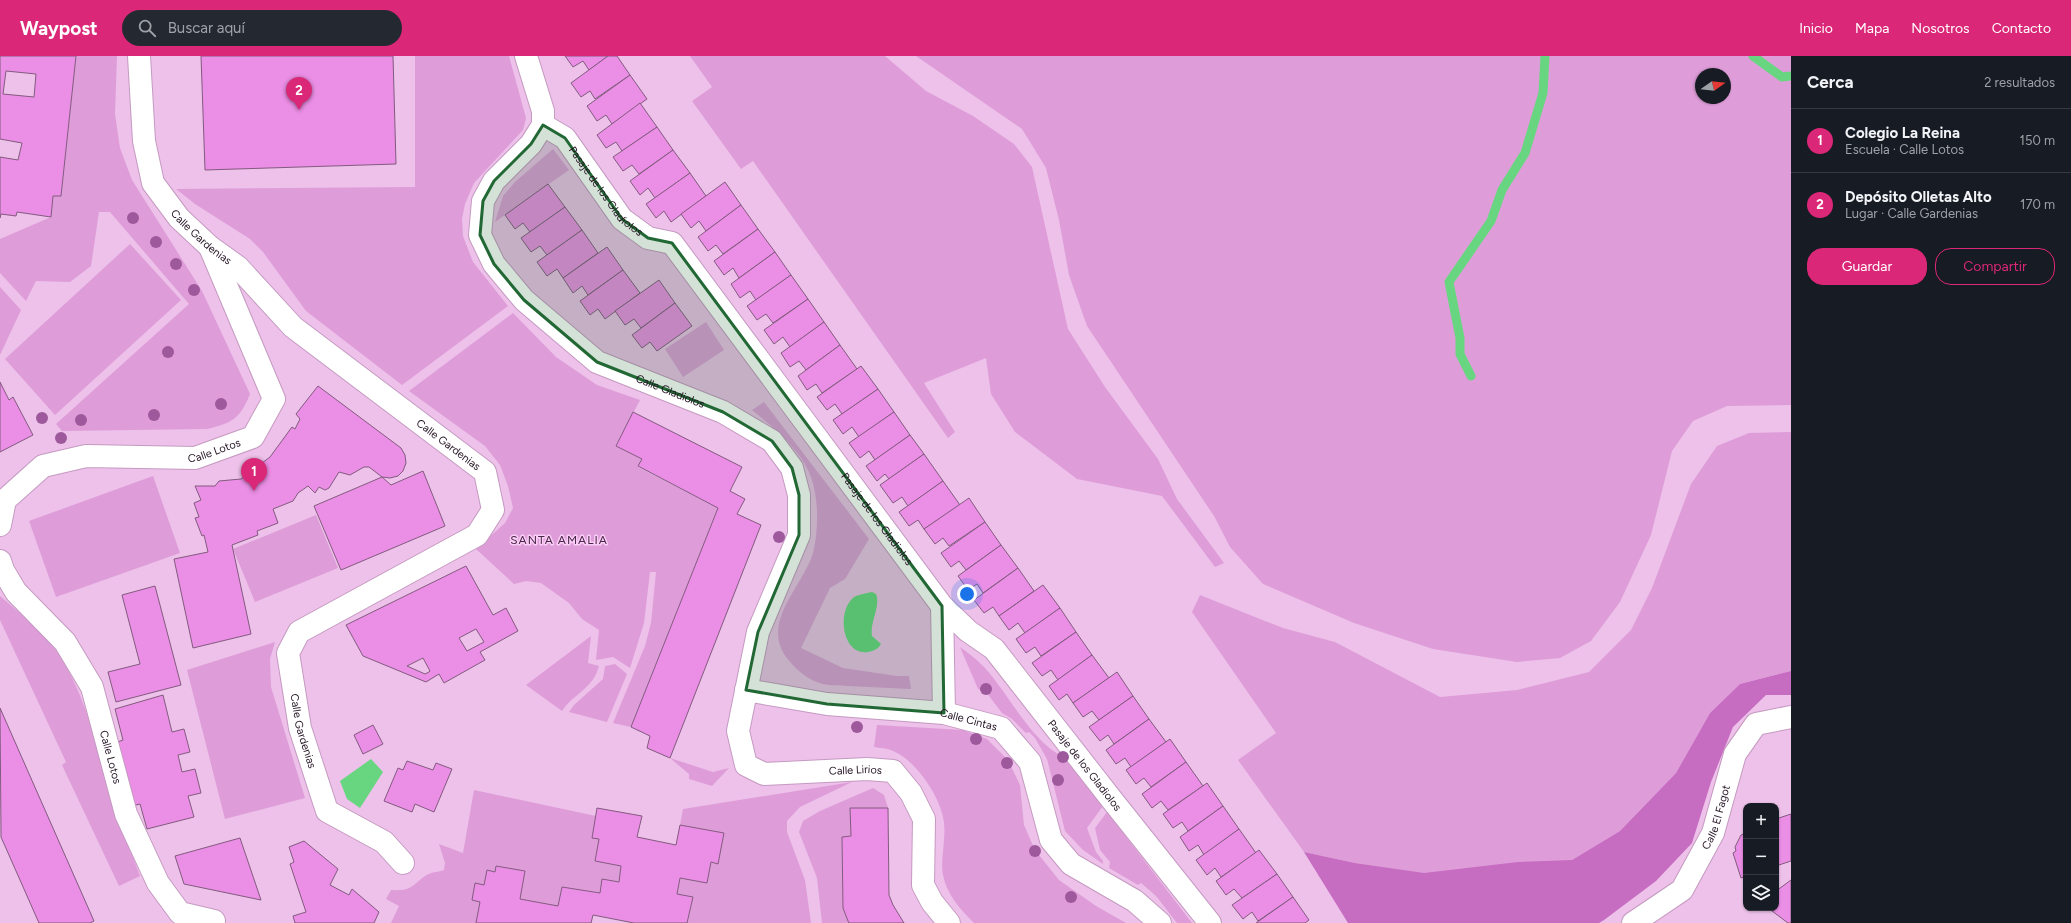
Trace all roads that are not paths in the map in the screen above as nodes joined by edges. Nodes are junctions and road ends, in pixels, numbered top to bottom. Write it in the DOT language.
graph roads {
  1 [pos="139,56"];
  2 [pos="526,56"];
  3 [pos="543,125"];
  4 [pos="210,247"];
  5 [pos="0,525"];
  6 [pos="0,561"];
  7 [pos="942,606"];
  8 [pos="746,690"];
  9 [pos="944,713"];
  10 [pos="1791,717"];
  11 [pos="746,765"];
  12 [pos="403,863"];
  13 [pos="214,921"];
  14 [pos="949,923"];
  15 [pos="1160,923"];
  16 [pos="1210,923"];
  17 [pos="1633,923"];
  1 -- 4 [label="street, Calle Gardenias"];
  2 -- 3 [label="street"];
  3 -- 7 [label="street, Pasaje de los Gladiolos"];
  3 -- 8 [label="street, Calle Gladiolos"];
  4 -- 5 [label="street, Calle Lotos"];
  4 -- 12 [label="street, Calle Gardenias"];
  6 -- 13 [label="street, Calle Lotos"];
  7 -- 9 [label="street"];
  7 -- 16 [label="street, Pasaje de los Gladiolos"];
  8 -- 9 [label="street, Calle Cintas"];
  8 -- 11 [label="street, Calle Gladiolos"];
  9 -- 15 [label="street, Calle Cintas"];
  10 -- 17 [label="street, Calle El Fagot"];
  11 -- 14 [label="street, Calle Lirios"];
}
